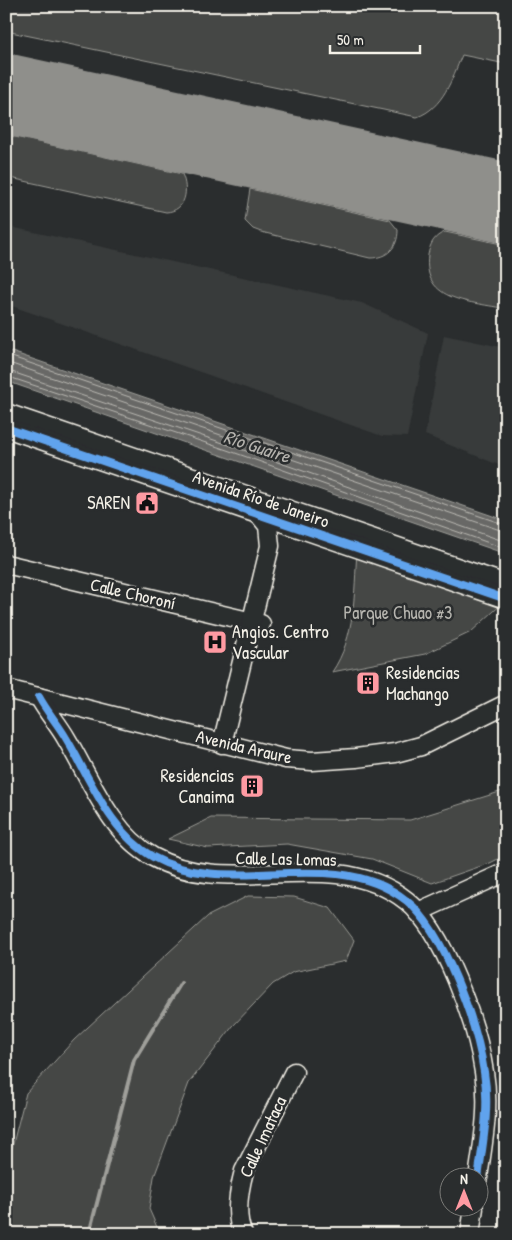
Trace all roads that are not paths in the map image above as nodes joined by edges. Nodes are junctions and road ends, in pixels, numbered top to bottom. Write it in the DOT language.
graph roads {
  1 [pos="6,413"];
  2 [pos="6,428"];
  3 [pos="260,516"];
  4 [pos="293,527"];
  5 [pos="367,550"];
  6 [pos="441,561"];
  7 [pos="6,564"];
  8 [pos="506,584"];
  9 [pos="506,599"];
  10 [pos="257,623"];
  11 [pos="6,689"];
  12 [pos="39,697"];
  13 [pos="506,704"];
  14 [pos="87,708"];
  15 [pos="65,736"];
  16 [pos="227,745"];
  17 [pos="506,872"];
  18 [pos="418,912"];
  19 [pos="294,1072"];
  20 [pos="480,1168"];
  21 [pos="472,1218"];
  22 [pos="243,1234"];
  23 [pos="470,1234"];
  1 -- 6 [label="street, Avenida Río de Janeiro"];
  2 -- 3 [label="street, Avenida Río de Janeiro"];
  3 -- 4 [label="street, Avenida Río de Janeiro"];
  3 -- 10 [label="street"];
  4 -- 5 [label="street, Avenida Río de Janeiro"];
  4 -- 10 [label="street"];
  5 -- 6 [label="street"];
  5 -- 9 [label="street, Avenida Río de Janeiro"];
  6 -- 8 [label="street, Avenida Río de Janeiro"];
  7 -- 10 [label="street, Calle Choroní"];
  10 -- 16 [label="street"];
  11 -- 12 [label="street, Avenida Araure"];
  12 -- 14 [label="street, Avenida Araure"];
  12 -- 15 [label="street, Calle Las Lomas"];
  13 -- 16 [label="street, Avenida Araure"];
  14 -- 15 [label="street"];
  14 -- 16 [label="street, Avenida Araure"];
  15 -- 18 [label="street, Calle Las Lomas"];
  17 -- 18 [label="street"];
  18 -- 20 [label="street, Calle Las Lomas"];
  19 -- 22 [label="street, Calle Imataca"];
  21 -- 23 [label="street"];
}
